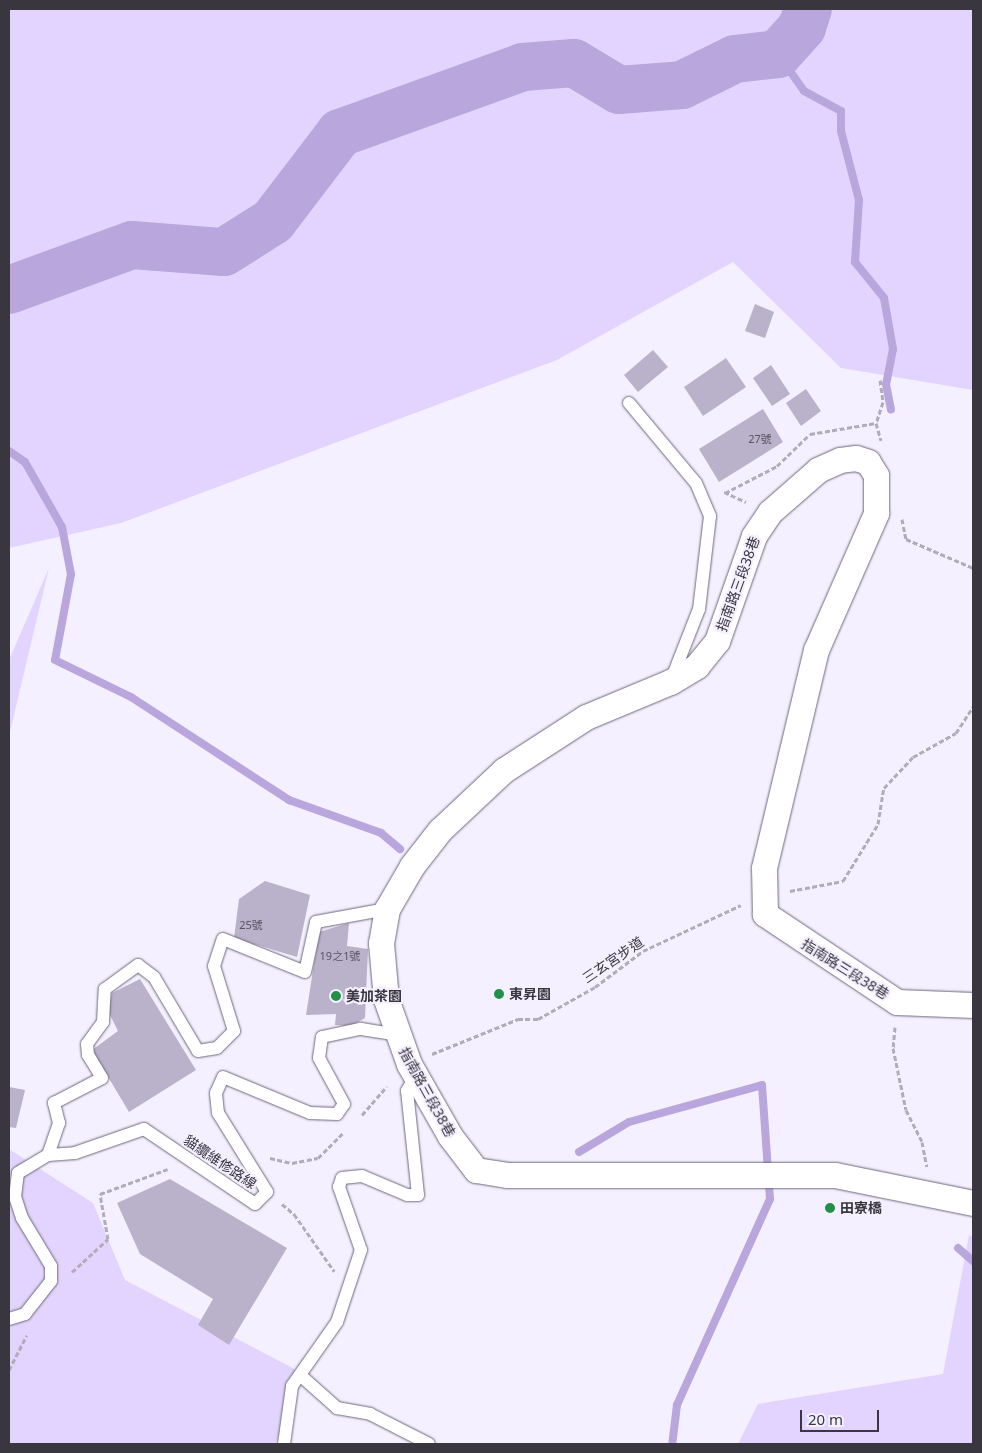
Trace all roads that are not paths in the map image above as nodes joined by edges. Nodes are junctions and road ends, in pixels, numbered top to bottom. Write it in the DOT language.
graph roads {
  1 [pos="629,403"];
  2 [pos="670,682"];
  3 [pos="387,909"];
  4 [pos="973,1005"];
  5 [pos="397,1035"];
  6 [pos="412,1070"];
  7 [pos="48,1155"];
  8 [pos="973,1203"];
  9 [pos="9,1319"];
  10 [pos="300,1375"];
  11 [pos="284,1444"];
  12 [pos="429,1444"];
  1 -- 2 [label="lane"];
  2 -- 3 [label="street, 指南路三段38巷"];
  2 -- 4 [label="street, 指南路三段38巷"];
  3 -- 5 [label="street, 指南路三段38巷"];
  3 -- 7 [label="lane"];
  5 -- 6 [label="street, 指南路三段38巷"];
  5 -- 7 [label="lane, 貓纜維修路線"];
  6 -- 8 [label="street, 指南路三段38巷"];
  6 -- 10 [label="lane"];
  7 -- 9 [label="lane, 貓纜維修路線"];
  10 -- 11 [label="lane"];
  10 -- 12 [label="lane"];
}
